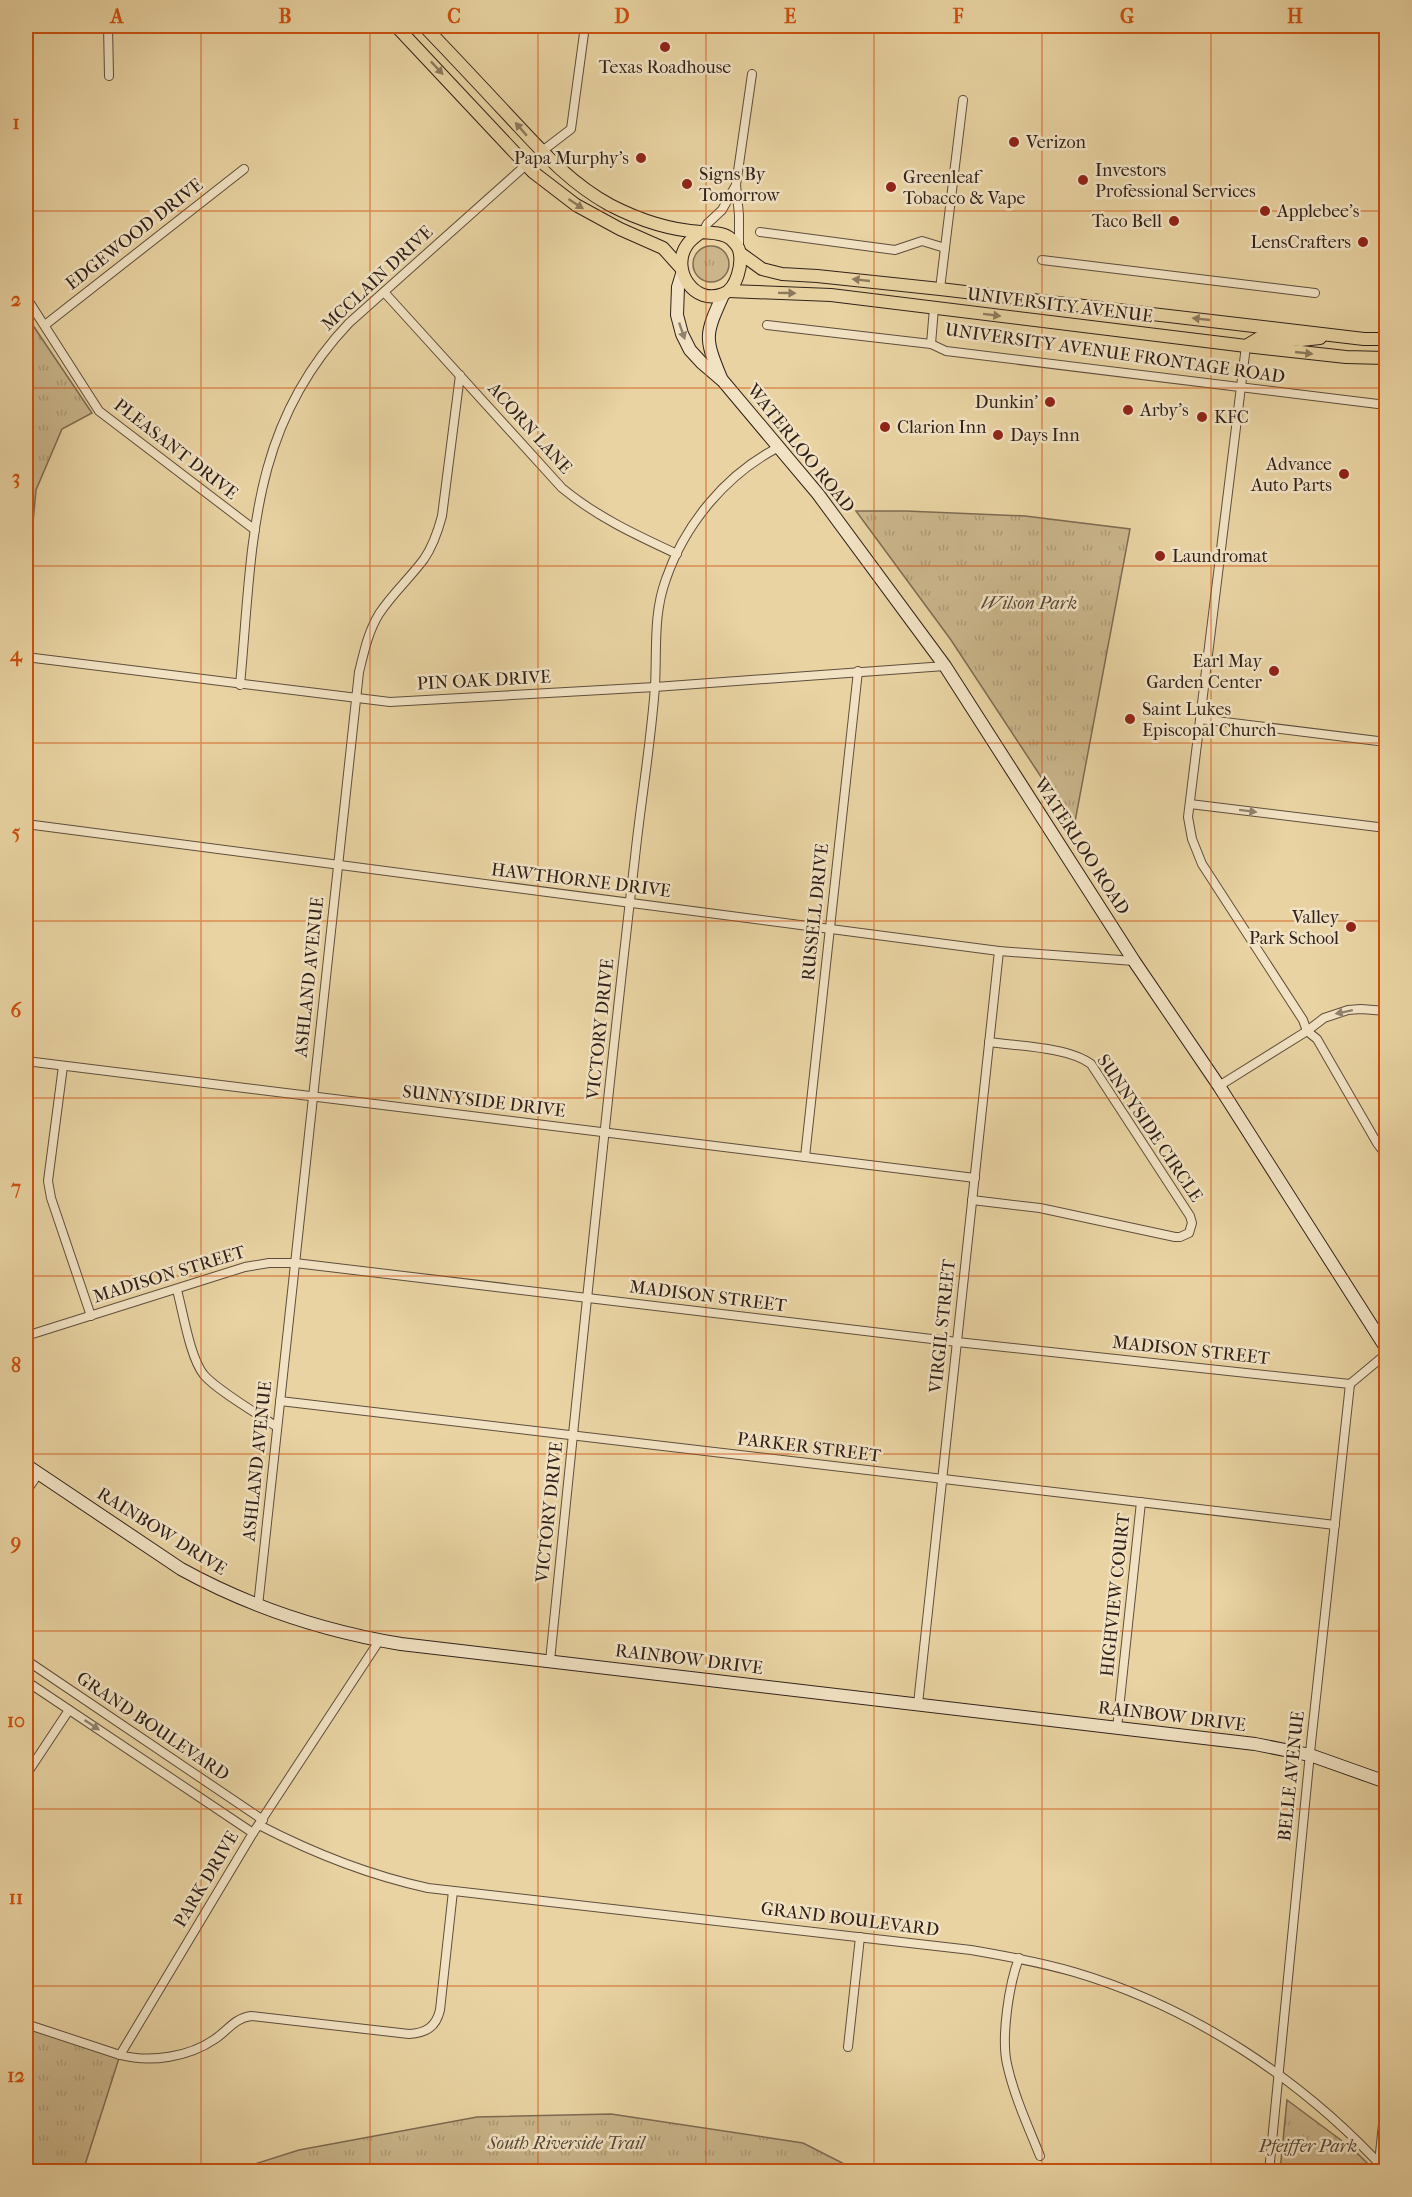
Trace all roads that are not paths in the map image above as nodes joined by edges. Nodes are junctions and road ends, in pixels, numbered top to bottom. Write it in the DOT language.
graph roads {
  1 [pos="108,26"];
  2 [pos="396,26"];
  3 [pos="424,26"];
  4 [pos="585,26"];
  5 [pos="752,74"];
  6 [pos="108,76"];
  7 [pos="963,100"];
  8 [pos="541,152"];
  9 [pos="526,165"];
  10 [pos="244,170"];
  11 [pos="736,185"];
  12 [pos="702,232"];
  13 [pos="760,232"];
  14 [pos="945,248"];
  15 [pos="739,250"];
  16 [pos="1042,260"];
  17 [pos="681,271"];
  18 [pos="940,289"];
  19 [pos="384,292"];
  20 [pos="726,293"];
  21 [pos="1315,293"];
  22 [pos="26,297"];
  23 [pos="854,298"];
  24 [pos="934,308"];
  25 [pos="45,325"];
  26 [pos="768,325"];
  27 [pos="1337,335"];
  28 [pos="1386,339"];
  29 [pos="931,344"];
  30 [pos="1246,346"];
  31 [pos="1386,358"];
  32 [pos="460,375"];
  33 [pos="723,381"];
  34 [pos="1241,387"];
  35 [pos="1386,405"];
  36 [pos="779,447"];
  37 [pos="255,530"];
  38 [pos="676,554"];
  39 [pos="26,657"];
  40 [pos="945,666"];
  41 [pos="858,671"];
  42 [pos="240,685"];
  43 [pos="655,687"];
  44 [pos="356,699"];
  45 [pos="1200,719"];
  46 [pos="1386,742"];
  47 [pos="1190,804"];
  48 [pos="26,824"];
  49 [pos="1386,828"];
  50 [pos="338,865"];
  51 [pos="630,903"];
  52 [pos="830,929"];
  53 [pos="999,951"];
  54 [pos="1134,961"];
  55 [pos="1386,1011"];
  56 [pos="1307,1031"];
  57 [pos="989,1042"];
  58 [pos="26,1061"];
  59 [pos="63,1066"];
  60 [pos="1219,1086"];
  61 [pos="313,1098"];
  62 [pos="605,1132"];
  63 [pos="1386,1155"];
  64 [pos="805,1157"];
  65 [pos="975,1178"];
  66 [pos="972,1200"];
  67 [pos="295,1263"];
  68 [pos="177,1290"];
  69 [pos="588,1299"];
  70 [pos="91,1316"];
  71 [pos="26,1336"];
  72 [pos="957,1342"];
  73 [pos="1386,1348"];
  74 [pos="1386,1354"];
  75 [pos="1350,1384"];
  76 [pos="280,1401"];
  77 [pos="277,1426"];
  78 [pos="574,1436"];
  79 [pos="26,1465"];
  80 [pos="38,1474"];
  81 [pos="942,1479"];
  82 [pos="26,1492"];
  83 [pos="1141,1502"];
  84 [pos="1335,1525"];
  85 [pos="258,1606"];
  86 [pos="379,1641"];
  87 [pos="26,1660"];
  88 [pos="550,1661"];
  89 [pos="26,1681"];
  90 [pos="918,1704"];
  91 [pos="69,1710"];
  92 [pos="1117,1728"];
  93 [pos="1310,1755"];
  94 [pos="26,1775"];
  95 [pos="1386,1782"];
  96 [pos="261,1823"];
  97 [pos="253,1833"];
  98 [pos="453,1891"];
  99 [pos="860,1937"];
  100 [pos="1019,1958"];
  101 [pos="26,2024"];
  102 [pos="848,2047"];
  103 [pos="120,2055"];
  104 [pos="1278,2074"];
  105 [pos="1386,2095"];
  106 [pos="1386,2106"];
  107 [pos="1040,2156"];
  108 [pos="1379,2163"];
  109 [pos="1386,2171"];
  110 [pos="1269,2172"];
  1 -- 6 [label="street"];
  2 -- 9 [label="main road, one-way"];
  8 -- 3 [label="main road, one-way"];
  4 -- 8 [label="street"];
  5 -- 11 [label="street"];
  7 -- 14 [label="street"];
  8 -- 12 [label="main road"];
  9 -- 17 [label="main road, one-way"];
  9 -- 19 [label="street, MCCLAIN DRIVE"];
  10 -- 25 [label="street, EDGEWOOD DRIVE"];
  11 -- 12 [label="street"];
  11 -- 15 [label="street"];
  12 -- 15 [label="main road"];
  12 -- 17 [label="main road"];
  13 -- 14 [label="street"];
  14 -- 18 [label="street"];
  18 -- 15 [label="main road, UNIVERSITY AVENUE, one-way"];
  15 -- 20 [label="main road"];
  16 -- 21 [label="street"];
  17 -- 20 [label="main road"];
  17 -- 33 [label="main road, WATERLOO ROAD, one-way"];
  18 -- 23 [label="main road"];
  27 -- 18 [label="main road, UNIVERSITY AVENUE, one-way"];
  19 -- 32 [label="street, ACORN LANE"];
  19 -- 37 [label="street, MCCLAIN DRIVE"];
  20 -- 23 [label="main road, UNIVERSITY AVENUE, one-way"];
  20 -- 33 [label="main road, WATERLOO ROAD"];
  22 -- 25 [label="street, PLEASANT DRIVE"];
  23 -- 24 [label="main road, UNIVERSITY AVENUE"];
  24 -- 29 [label="street"];
  24 -- 30 [label="main road, UNIVERSITY AVENUE, one-way"];
  25 -- 37 [label="street, PLEASANT DRIVE"];
  26 -- 29 [label="street, UNIVERSITY AVENUE FRONTAGE ROAD"];
  27 -- 28 [label="main road, UNIVERSITY AVENUE"];
  27 -- 30 [label="main road"];
  29 -- 34 [label="street, UNIVERSITY AVENUE FRONTAGE ROAD"];
  30 -- 31 [label="main road, UNIVERSITY AVENUE, one-way"];
  30 -- 34 [label="street"];
  32 -- 38 [label="street, ACORN LANE"];
  32 -- 44 [label="street, ASHLAND AVENUE"];
  33 -- 36 [label="main road, WATERLOO ROAD"];
  34 -- 35 [label="street, UNIVERSITY AVENUE FRONTAGE ROAD"];
  34 -- 45 [label="street"];
  36 -- 38 [label="street, VICTORY DRIVE"];
  36 -- 40 [label="main road, WATERLOO ROAD"];
  37 -- 42 [label="street, MCCLAIN DRIVE"];
  38 -- 43 [label="street, VICTORY DRIVE"];
  39 -- 42 [label="street, PIN OAK DRIVE"];
  40 -- 41 [label="street, PIN OAK DRIVE"];
  40 -- 54 [label="main road, WATERLOO ROAD"];
  41 -- 43 [label="street, PIN OAK DRIVE"];
  41 -- 52 [label="street, RUSSELL DRIVE"];
  42 -- 44 [label="street, PIN OAK DRIVE"];
  43 -- 44 [label="street, PIN OAK DRIVE"];
  43 -- 51 [label="street, VICTORY DRIVE"];
  44 -- 50 [label="street, ASHLAND AVENUE"];
  45 -- 46 [label="street"];
  45 -- 47 [label="street"];
  47 -- 49 [label="street, one-way"];
  47 -- 56 [label="street"];
  48 -- 50 [label="street, HAWTHORNE DRIVE"];
  50 -- 51 [label="street, HAWTHORNE DRIVE"];
  50 -- 61 [label="street, ASHLAND AVENUE"];
  51 -- 52 [label="street, HAWTHORNE DRIVE"];
  51 -- 62 [label="street, VICTORY DRIVE"];
  52 -- 53 [label="street, HAWTHORNE DRIVE"];
  52 -- 64 [label="street, RUSSELL DRIVE"];
  53 -- 54 [label="street, HAWTHORNE DRIVE"];
  53 -- 57 [label="street, VIRGIL STREET"];
  54 -- 60 [label="main road, WATERLOO ROAD"];
  55 -- 56 [label="street, one-way"];
  56 -- 60 [label="street"];
  56 -- 63 [label="street"];
  57 -- 65 [label="street, VIRGIL STREET"];
  57 -- 66 [label="street, SUNNYSIDE CIRCLE"];
  58 -- 59 [label="street, SUNNYSIDE DRIVE"];
  59 -- 61 [label="street, SUNNYSIDE DRIVE"];
  59 -- 70 [label="street"];
  60 -- 73 [label="main road, WATERLOO ROAD"];
  61 -- 62 [label="street, SUNNYSIDE DRIVE"];
  61 -- 67 [label="street, ASHLAND AVENUE"];
  62 -- 64 [label="street, SUNNYSIDE DRIVE"];
  62 -- 69 [label="street, VICTORY DRIVE"];
  64 -- 65 [label="street, SUNNYSIDE DRIVE"];
  65 -- 66 [label="street, VIRGIL STREET"];
  66 -- 72 [label="street, VIRGIL STREET"];
  67 -- 68 [label="street, MADISON STREET"];
  67 -- 69 [label="street, MADISON STREET"];
  67 -- 76 [label="street, ASHLAND AVENUE"];
  68 -- 70 [label="street, MADISON STREET"];
  68 -- 77 [label="street"];
  69 -- 72 [label="street, MADISON STREET"];
  69 -- 78 [label="street, VICTORY DRIVE"];
  70 -- 71 [label="street, MADISON STREET"];
  72 -- 75 [label="street, MADISON STREET"];
  72 -- 81 [label="street, VIRGIL STREET"];
  74 -- 75 [label="street"];
  75 -- 84 [label="street, BELLE AVENUE"];
  76 -- 77 [label="street, ASHLAND AVENUE"];
  76 -- 78 [label="street, PARKER STREET"];
  77 -- 85 [label="street, ASHLAND AVENUE"];
  78 -- 81 [label="street, PARKER STREET"];
  78 -- 88 [label="street, VICTORY DRIVE"];
  79 -- 80 [label="main road, RAINBOW DRIVE"];
  80 -- 82 [label="street"];
  80 -- 85 [label="main road, RAINBOW DRIVE"];
  81 -- 83 [label="street, PARKER STREET"];
  81 -- 90 [label="street, VIRGIL STREET"];
  83 -- 84 [label="street, PARKER STREET"];
  83 -- 92 [label="street, HIGHVIEW COURT"];
  84 -- 93 [label="street, BELLE AVENUE"];
  85 -- 86 [label="main road, RAINBOW DRIVE"];
  86 -- 88 [label="main road, RAINBOW DRIVE"];
  86 -- 96 [label="street, PARK DRIVE"];
  87 -- 96 [label="street, GRAND BOULEVARD"];
  88 -- 90 [label="main road, RAINBOW DRIVE"];
  89 -- 91 [label="street, GRAND BOULEVARD"];
  90 -- 92 [label="main road, RAINBOW DRIVE"];
  91 -- 94 [label="street"];
  91 -- 97 [label="street, GRAND BOULEVARD, one-way"];
  92 -- 93 [label="main road, RAINBOW DRIVE"];
  93 -- 95 [label="main road, RAINBOW DRIVE"];
  93 -- 104 [label="street, BELLE AVENUE"];
  96 -- 97 [label="street, PARK DRIVE"];
  96 -- 98 [label="street, GRAND BOULEVARD"];
  97 -- 103 [label="street, PARK DRIVE"];
  98 -- 99 [label="street, GRAND BOULEVARD"];
  98 -- 103 [label="street"];
  99 -- 100 [label="street, GRAND BOULEVARD"];
  99 -- 102 [label="street"];
  100 -- 104 [label="street, GRAND BOULEVARD"];
  100 -- 107 [label="street"];
  101 -- 103 [label="street"];
  104 -- 108 [label="street, GRAND BOULEVARD"];
  104 -- 110 [label="street, BELLE AVENUE"];
  105 -- 106 [label="street"];
  106 -- 108 [label="street"];
  108 -- 109 [label="street, GRAND BOULEVARD"];
}
